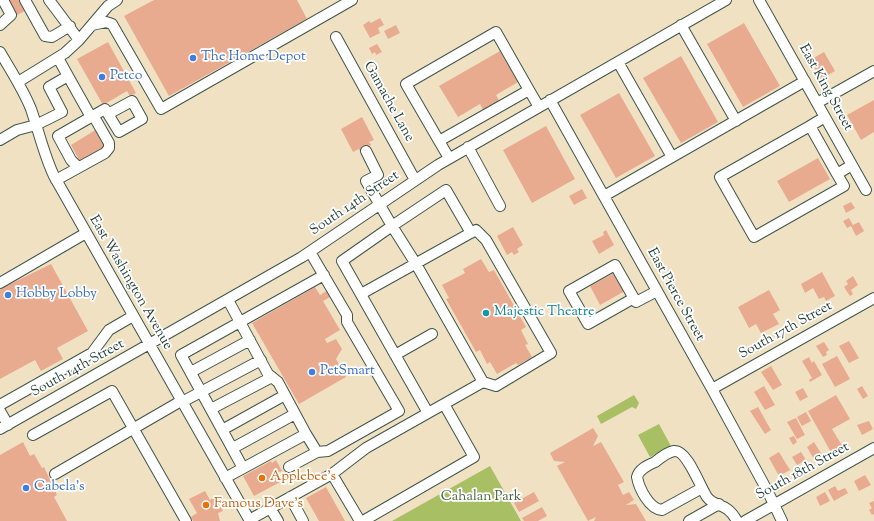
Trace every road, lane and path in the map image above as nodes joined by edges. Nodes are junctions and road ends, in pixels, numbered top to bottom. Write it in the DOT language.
graph roads {
  1 [pos="3,0"];
  2 [pos="25,0"];
  3 [pos="49,0"];
  4 [pos="117,0"];
  5 [pos="352,0"];
  6 [pos="726,0"];
  7 [pos="759,0"];
  8 [pos="106,3"];
  9 [pos="0,25"];
  10 [pos="92,25"];
  11 [pos="70,26"];
  12 [pos="681,26"];
  13 [pos="336,37"];
  14 [pos="79,40"];
  15 [pos="0,52"];
  16 [pos="58,58"];
  17 [pos="618,62"];
  18 [pos="874,70"];
  19 [pos="68,76"];
  20 [pos="805,81"];
  21 [pos="18,82"];
  22 [pos="529,90"];
  23 [pos="550,100"];
  24 [pos="817,103"];
  25 [pos="538,107"];
  26 [pos="62,112"];
  27 [pos="108,114"];
  28 [pos="92,116"];
  29 [pos="825,117"];
  30 [pos="736,121"];
  31 [pos="36,125"];
  32 [pos="810,126"];
  33 [pos="71,128"];
  34 [pos="0,140"];
  35 [pos="439,141"];
  36 [pos="468,147"];
  37 [pos="366,151"];
  38 [pos="672,157"];
  39 [pos="449,158"];
  40 [pos="852,165"];
  41 [pos="78,167"];
  42 [pos="837,174"];
  43 [pos="56,180"];
  44 [pos="415,180"];
  45 [pos="866,190"];
  46 [pos="604,196"];
  47 [pos="378,205"];
  48 [pos="500,206"];
  49 [pos="392,226"];
  50 [pos="86,233"];
  51 [pos="471,233"];
  52 [pos="310,252"];
  53 [pos="416,264"];
  54 [pos="324,275"];
  55 [pos="0,283"];
  56 [pos="657,291"];
  57 [pos="361,294"];
  58 [pos="634,298"];
  59 [pos="874,298"];
  60 [pos="228,300"];
  61 [pos="133,316"];
  62 [pos="240,322"];
  63 [pos="432,334"];
  64 [pos="250,340"];
  65 [pos="150,345"];
  66 [pos="395,354"];
  67 [pos="261,360"];
  68 [pos="190,372"];
  69 [pos="272,377"];
  70 [pos="483,382"];
  71 [pos="712,389"];
  72 [pos="202,392"];
  73 [pos="285,395"];
  74 [pos="182,402"];
  75 [pos="444,404"];
  76 [pos="0,405"];
  77 [pos="211,409"];
  78 [pos="0,411"];
  79 [pos="428,413"];
  80 [pos="295,414"];
  81 [pos="4,427"];
  82 [pos="134,428"];
  83 [pos="222,430"];
  84 [pos="306,434"];
  85 [pos="33,435"];
  86 [pos="232,448"];
  87 [pos="317,452"];
  88 [pos="873,452"];
  89 [pos="289,467"];
  90 [pos="243,468"];
  91 [pos="55,474"];
  92 [pos="332,474"];
  93 [pos="225,478"];
  94 [pos="702,488"];
  95 [pos="290,497"];
  96 [pos="719,504"];
  97 [pos="773,505"];
  98 [pos="270,508"];
  99 [pos="371,518"];
  100 [pos="246,520"];
  101 [pos="186,521"];
  102 [pos="278,521"];
  103 [pos="303,521"];
  104 [pos="361,521"];
  105 [pos="689,521"];
  106 [pos="737,521"];
  107 [pos="745,521"];
  108 [pos="782,521"];
  1 -- 9 [label="street"];
  2 -- 11 [label="street"];
  3 -- 11 [label="street"];
  4 -- 8 [label="street"];
  5 -- 10 [label="street"];
  6 -- 12 [label="street, South 14th Street"];
  7 -- 20 [label="street, East King Street"];
  8 -- 10 [label="street"];
  10 -- 14 [label="street"];
  11 -- 14 [label="street"];
  12 -- 17 [label="street, South 14th Street"];
  12 -- 30 [label="street"];
  13 -- 44 [label="street, Gamache Lane"];
  14 -- 16 [label="street"];
  15 -- 21 [label="street, East Washington Avenue"];
  16 -- 19 [label="street"];
  16 -- 21 [label="street"];
  17 -- 23 [label="street, South 14th Street"];
  17 -- 38 [label="street"];
  18 -- 24 [label="street"];
  19 -- 26 [label="street"];
  19 -- 28 [label="street"];
  20 -- 24 [label="street, East King Street"];
  20 -- 30 [label="street"];
  21 -- 31 [label="street, East Washington Avenue"];
  22 -- 25 [label="street"];
  22 -- 35 [label="street"];
  22 -- 35 [label="street"];
  23 -- 25 [label="street, South 14th Street"];
  23 -- 46 [label="street, East Pierce Street"];
  24 -- 29 [label="street, East King Street"];
  25 -- 36 [label="street, South 14th Street"];
  26 -- 31 [label="street"];
  26 -- 33 [label="street"];
  27 -- 28 [label="street"];
  28 -- 33 [label="street"];
  28 -- 41 [label="street"];
  29 -- 32 [label="street"];
  29 -- 40 [label="street, East King Street"];
  30 -- 38 [label="street"];
  31 -- 34 [label="street"];
  31 -- 43 [label="street, East Washington Avenue"];
  32 -- 42 [label="street"];
  32 -- 42 [label="street"];
  33 -- 41 [label="street"];
  35 -- 39 [label="street"];
  36 -- 39 [label="street, South 14th Street"];
  36 -- 48 [label="street"];
  37 -- 47 [label="street"];
  38 -- 46 [label="street"];
  39 -- 44 [label="street, South 14th Street"];
  40 -- 42 [label="street"];
  40 -- 45 [label="street, East King Street"];
  41 -- 43 [label="street"];
  43 -- 50 [label="street, East Washington Avenue"];
  44 -- 47 [label="street, South 14th Street"];
  46 -- 56 [label="street, East Pierce Street"];
  47 -- 49 [label="street"];
  47 -- 52 [label="street, South 14th Street"];
  49 -- 51 [label="street"];
  49 -- 53 [label="street"];
  49 -- 57 [label="street"];
  50 -- 55 [label="street"];
  50 -- 61 [label="street, East Washington Avenue"];
  51 -- 53 [label="street"];
  51 -- 70 [label="street"];
  52 -- 54 [label="street"];
  52 -- 60 [label="street, South 14th Street"];
  53 -- 57 [label="street"];
  53 -- 70 [label="street"];
  54 -- 62 [label="street"];
  54 -- 87 [label="street"];
  56 -- 58 [label="street"];
  56 -- 71 [label="street, East Pierce Street"];
  57 -- 66 [label="street"];
  58 -- 58 [label="street"];
  59 -- 71 [label="street, South 17th Street"];
  60 -- 62 [label="street"];
  60 -- 65 [label="street, South 14th Street"];
  61 -- 65 [label="street, East Washington Avenue"];
  61 -- 76 [label="street"];
  62 -- 64 [label="street"];
  62 -- 68 [label="street"];
  63 -- 66 [label="street"];
  64 -- 67 [label="street"];
  64 -- 68 [label="street"];
  65 -- 74 [label="street, East Washington Avenue"];
  65 -- 81 [label="street, South 14th Street"];
  66 -- 79 [label="street"];
  67 -- 69 [label="street"];
  67 -- 72 [label="street"];
  68 -- 72 [label="street"];
  69 -- 73 [label="street"];
  69 -- 77 [label="street"];
  70 -- 75 [label="street"];
  71 -- 97 [label="street, East Pierce Street"];
  72 -- 74 [label="street"];
  72 -- 77 [label="street"];
  73 -- 80 [label="street"];
  73 -- 83 [label="street"];
  74 -- 82 [label="street"];
  74 -- 93 [label="street, East Washington Avenue"];
  75 -- 79 [label="street"];
  75 -- 99 [label="street"];
  77 -- 83 [label="street"];
  78 -- 81 [label="street"];
  79 -- 92 [label="street"];
  80 -- 84 [label="street"];
  80 -- 86 [label="street"];
  82 -- 85 [label="street"];
  82 -- 91 [label="street"];
  82 -- 101 [label="street"];
  83 -- 86 [label="street"];
  84 -- 87 [label="street"];
  84 -- 90 [label="street"];
  86 -- 90 [label="street"];
  87 -- 89 [label="street"];
  88 -- 97 [label="street, South 18th Street"];
  90 -- 93 [label="street"];
  92 -- 95 [label="street"];
  92 -- 104 [label="street"];
  93 -- 100 [label="street, East Washington Avenue"];
  94 -- 94 [label="street"];
  94 -- 96 [label="street"];
  95 -- 98 [label="street"];
  95 -- 103 [label="street"];
  96 -- 105 [label="street"];
  96 -- 106 [label="street"];
  97 -- 107 [label="street, South 18th Street"];
  97 -- 108 [label="street, East Pierce Street"];
  98 -- 100 [label="street"];
  98 -- 102 [label="street"];
  99 -- 104 [label="street"];
}
